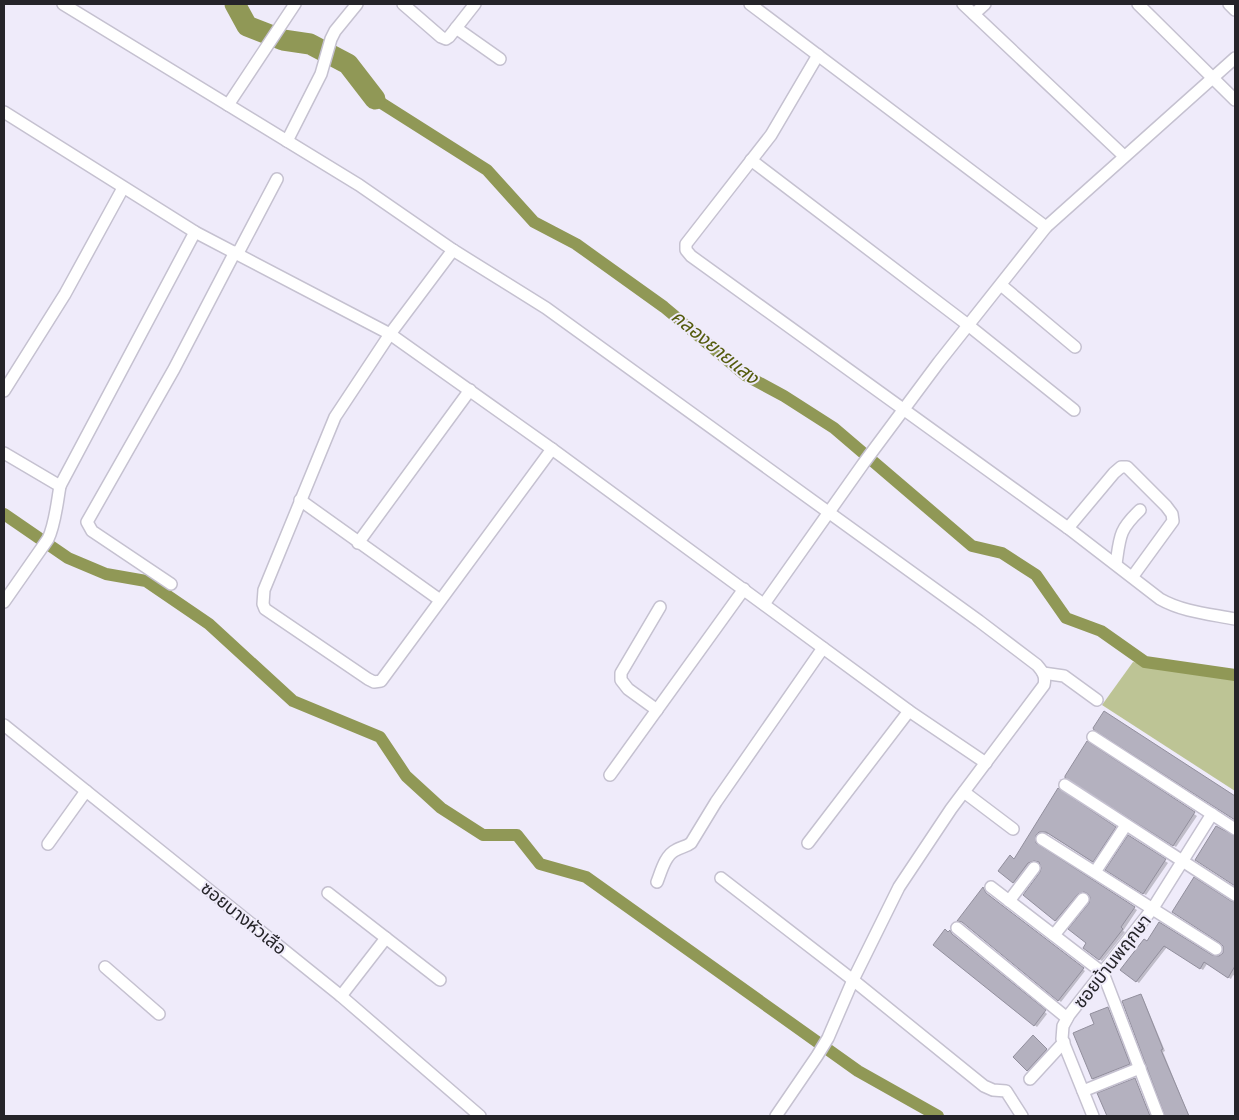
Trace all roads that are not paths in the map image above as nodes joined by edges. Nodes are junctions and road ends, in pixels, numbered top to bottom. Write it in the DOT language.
graph roads {
  1 [pos="64,4"];
  2 [pos="295,4"];
  3 [pos="357,4"];
  4 [pos="403,4"];
  5 [pos="475,4"];
  6 [pos="750,4"];
  7 [pos="963,4"];
  8 [pos="985,4"];
  9 [pos="1138,4"];
  10 [pos="1229,4"];
  11 [pos="1235,10"];
  12 [pos="974,14"];
  13 [pos="456,28"];
  14 [pos="818,55"];
  15 [pos="1235,58"];
  16 [pos="500,60"];
  17 [pos="1212,76"];
  18 [pos="1235,100"];
  19 [pos="228,105"];
  20 [pos="4,112"];
  21 [pos="287,141"];
  22 [pos="1124,156"];
  23 [pos="751,160"];
  24 [pos="277,179"];
  25 [pos="123,188"];
  26 [pos="1046,227"];
  27 [pos="195,232"];
  28 [pos="453,250"];
  29 [pos="237,253"];
  30 [pos="1001,285"];
  31 [pos="968,325"];
  32 [pos="390,334"];
  33 [pos="1075,347"];
  34 [pos="470,390"];
  35 [pos="4,391"];
  36 [pos="1074,410"];
  37 [pos="904,411"];
  38 [pos="552,449"];
  39 [pos="4,453"];
  40 [pos="60,486"];
  41 [pos="300,500"];
  42 [pos="1140,510"];
  43 [pos="828,512"];
  44 [pos="1068,528"];
  45 [pos="358,543"];
  46 [pos="1116,564"];
  47 [pos="1133,576"];
  48 [pos="171,584"];
  49 [pos="744,589"];
  50 [pos="440,600"];
  51 [pos="4,602"];
  52 [pos="764,604"];
  53 [pos="660,607"];
  54 [pos="1235,618"];
  55 [pos="823,648"];
  56 [pos="1043,673"];
  57 [pos="1097,700"];
  58 [pos="657,710"];
  59 [pos="909,711"];
  60 [pos="4,725"];
  61 [pos="1093,737"];
  62 [pos="986,763"];
  63 [pos="610,775"];
  64 [pos="1065,785"];
  65 [pos="86,791"];
  66 [pos="964,792"];
  67 [pos="1212,814"];
  68 [pos="1126,825"];
  69 [pos="1013,829"];
  70 [pos="1235,829"];
  71 [pos="1042,839"];
  72 [pos="808,843"];
  73 [pos="48,844"];
  74 [pos="1182,862"];
  75 [pos="1034,868"];
  76 [pos="1095,872"];
  77 [pos="721,878"];
  78 [pos="657,882"];
  79 [pos="991,887"];
  80 [pos="328,893"];
  81 [pos="1235,895"];
  82 [pos="1083,899"];
  83 [pos="1009,901"];
  84 [pos="1153,908"];
  85 [pos="957,928"];
  86 [pos="1054,935"];
  87 [pos="386,938"];
  88 [pos="1216,949"];
  89 [pos="105,967"];
  90 [pos="1102,973"];
  91 [pos="440,980"];
  92 [pos="853,980"];
  93 [pos="341,996"];
  94 [pos="160,1014"];
  95 [pos="1067,1018"];
  96 [pos="1064,1042"];
  97 [pos="1140,1068"];
  98 [pos="1030,1079"];
  99 [pos="1083,1091"];
  100 [pos="480,1116"];
  101 [pos="776,1116"];
  102 [pos="1022,1116"];
  103 [pos="1093,1116"];
  104 [pos="1158,1116"];
  1 -- 19 [label="street"];
  2 -- 19 [label="street"];
  3 -- 21 [label="street"];
  4 -- 13 [label="street"];
  5 -- 13 [label="street"];
  6 -- 14 [label="street"];
  7 -- 12 [label="street"];
  8 -- 12 [label="street"];
  9 -- 17 [label="street"];
  10 -- 11 [label="street"];
  12 -- 22 [label="street"];
  13 -- 16 [label="street"];
  14 -- 23 [label="street"];
  14 -- 26 [label="street"];
  15 -- 17 [label="street"];
  17 -- 18 [label="street"];
  17 -- 22 [label="street"];
  19 -- 21 [label="street"];
  20 -- 25 [label="street"];
  21 -- 28 [label="street"];
  22 -- 26 [label="street"];
  23 -- 31 [label="street"];
  23 -- 37 [label="street"];
  24 -- 29 [label="street"];
  25 -- 27 [label="street"];
  25 -- 35 [label="street"];
  26 -- 30 [label="street"];
  27 -- 29 [label="street"];
  27 -- 40 [label="street"];
  28 -- 32 [label="street"];
  28 -- 43 [label="street"];
  29 -- 32 [label="street"];
  29 -- 48 [label="street"];
  30 -- 31 [label="street"];
  30 -- 33 [label="street"];
  31 -- 36 [label="street"];
  31 -- 37 [label="street"];
  32 -- 34 [label="street"];
  32 -- 41 [label="street"];
  34 -- 38 [label="street"];
  34 -- 45 [label="street"];
  37 -- 43 [label="street"];
  37 -- 44 [label="street"];
  38 -- 49 [label="street"];
  38 -- 50 [label="street"];
  39 -- 40 [label="street"];
  40 -- 51 [label="street"];
  41 -- 45 [label="street"];
  41 -- 50 [label="street"];
  42 -- 46 [label="street"];
  43 -- 52 [label="street"];
  43 -- 56 [label="street"];
  44 -- 46 [label="street"];
  44 -- 47 [label="street"];
  45 -- 50 [label="street"];
  46 -- 47 [label="street"];
  47 -- 54 [label="street"];
  49 -- 52 [label="street"];
  49 -- 58 [label="street"];
  52 -- 55 [label="street"];
  53 -- 58 [label="street"];
  55 -- 59 [label="street"];
  55 -- 78 [label="street"];
  56 -- 57 [label="street"];
  56 -- 62 [label="street"];
  58 -- 63 [label="street"];
  59 -- 62 [label="street"];
  59 -- 72 [label="street"];
  60 -- 65 [label="street, ซอยบางหัวเสือ"];
  61 -- 67 [label="street"];
  62 -- 66 [label="street"];
  64 -- 68 [label="street"];
  65 -- 73 [label="street"];
  65 -- 93 [label="street, ซอยบางหัวเสือ"];
  66 -- 69 [label="street"];
  66 -- 92 [label="street"];
  67 -- 70 [label="street"];
  67 -- 74 [label="street, ซอยบ้านพฤกษา"];
  68 -- 74 [label="street"];
  68 -- 76 [label="street"];
  71 -- 76 [label="street"];
  74 -- 81 [label="street"];
  74 -- 84 [label="street, ซอยบ้านพฤกษา"];
  75 -- 83 [label="street"];
  76 -- 84 [label="street"];
  77 -- 92 [label="street"];
  79 -- 83 [label="street"];
  80 -- 87 [label="street"];
  82 -- 86 [label="street"];
  83 -- 86 [label="street"];
  84 -- 88 [label="street"];
  84 -- 90 [label="street, ซอยบ้านพฤกษา"];
  85 -- 95 [label="street"];
  86 -- 90 [label="street"];
  87 -- 91 [label="street"];
  87 -- 93 [label="street"];
  89 -- 94 [label="street"];
  90 -- 95 [label="street, ซอยบ้านพฤกษา"];
  90 -- 97 [label="street"];
  92 -- 101 [label="street"];
  92 -- 102 [label="street"];
  93 -- 100 [label="street, ซอยบางหัวเสือ"];
  95 -- 96 [label="street, ซอยบ้านพฤกษา"];
  96 -- 98 [label="street"];
  96 -- 99 [label="street, ซอยบ้านพฤกษา"];
  97 -- 99 [label="street"];
  97 -- 104 [label="street"];
  99 -- 103 [label="street, ซอยบ้านพฤกษา"];
}
